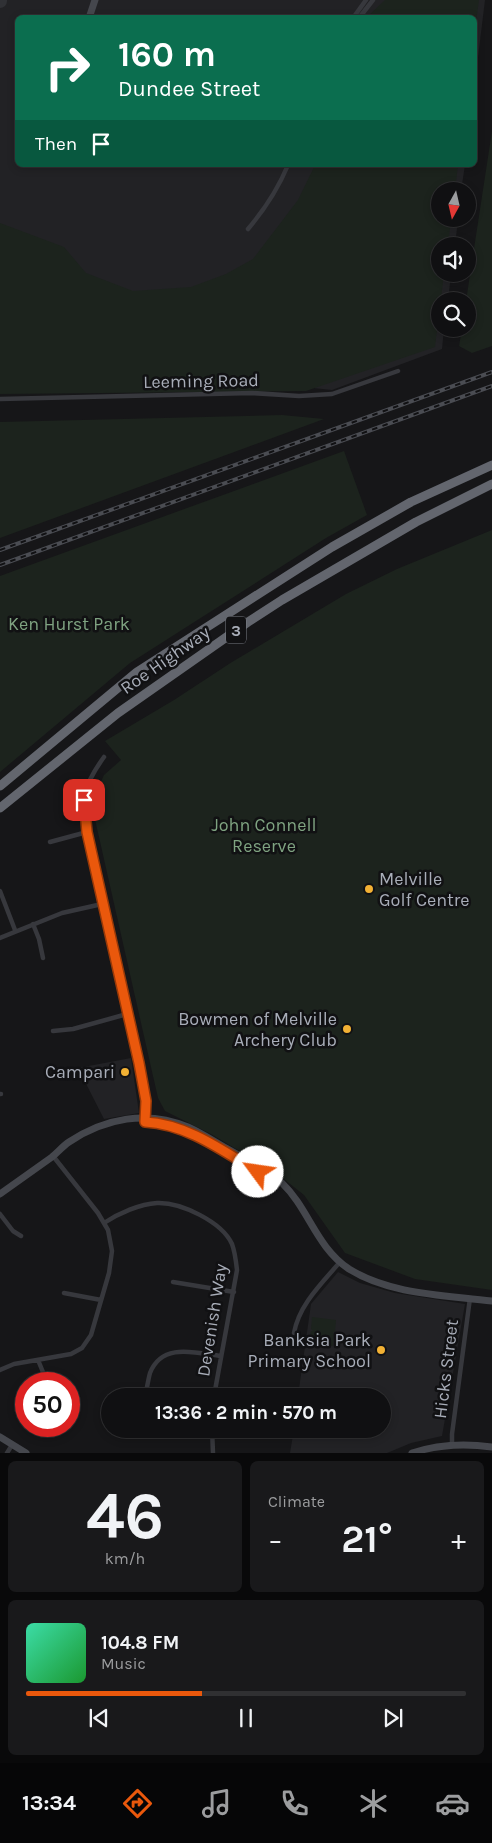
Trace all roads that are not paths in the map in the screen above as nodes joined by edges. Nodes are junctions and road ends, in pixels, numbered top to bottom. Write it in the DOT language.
graph roads {
  1 [pos="95,0"];
  2 [pos="366,0"];
  3 [pos="373,0"];
  4 [pos="90,15"];
  5 [pos="354,15"];
  6 [pos="361,15"];
  7 [pos="287,167"];
  8 [pos="248,229"];
  9 [pos="398,371"];
  10 [pos="0,399"];
  11 [pos="492,465"];
  12 [pos="492,484"];
  13 [pos="104,757"];
  14 [pos="0,786"];
  15 [pos="0,808"];
  16 [pos="87,832"];
  17 [pos="50,842"];
  18 [pos="0,891"];
  19 [pos="102,904"];
  20 [pos="33,924"];
  21 [pos="15,930"];
  22 [pos="0,938"];
  23 [pos="43,958"];
  24 [pos="127,1014"];
  25 [pos="52,1031"];
  26 [pos="146,1120"];
  27 [pos="55,1155"];
  28 [pos="0,1194"];
  29 [pos="0,1214"];
  30 [pos="104,1223"];
  31 [pos="21,1236"];
  32 [pos="339,1264"];
  33 [pos="173,1282"];
  34 [pos="234,1292"];
  35 [pos="64,1293"];
  36 [pos="101,1300"];
  37 [pos="470,1300"];
  38 [pos="492,1303"];
  39 [pos="294,1333"];
  40 [pos="221,1356"];
  41 [pos="38,1360"];
  42 [pos="0,1370"];
  43 [pos="43,1372"];
  44 [pos="147,1388"];
  45 [pos="215,1388"];
  46 [pos="0,1437"];
  47 [pos="212,1438"];
  48 [pos="452,1444"];
  49 [pos="12,1445"];
  50 [pos="492,1447"];
  51 [pos="7,1453"];
  52 [pos="26,1453"];
  53 [pos="213,1453"];
  54 [pos="412,1453"];
  1 -- 4 [label="main road"];
  2 -- 5 [label="street"];
  3 -- 6 [label="street"];
  7 -- 8 [label="street"];
  9 -- 10 [label="street, Leeming Road"];
  11 -- 14 [label="highway, Roe Highway / 3"];
  12 -- 15 [label="highway, Roe Highway / 3"];
  13 -- 16 [label="street"];
  16 -- 17 [label="street"];
  16 -- 19 [label="street"];
  18 -- 21 [label="street"];
  19 -- 20 [label="street"];
  19 -- 24 [label="street"];
  20 -- 21 [label="street"];
  20 -- 23 [label="street"];
  21 -- 22 [label="street"];
  24 -- 25 [label="street"];
  24 -- 26 [label="street"];
  26 -- 27 [label="main road"];
  26 -- 32 [label="main road"];
  27 -- 28 [label="main road"];
  27 -- 30 [label="street"];
  29 -- 31 [label="street"];
  30 -- 34 [label="street, Devenish Way"];
  30 -- 36 [label="street"];
  32 -- 37 [label="main road"];
  32 -- 39 [label="street"];
  33 -- 34 [label="street"];
  34 -- 40 [label="street, Devenish Way"];
  35 -- 36 [label="street"];
  36 -- 41 [label="street"];
  37 -- 38 [label="main road"];
  37 -- 48 [label="street, Hicks Street"];
  40 -- 44 [label="street"];
  40 -- 45 [label="street, Devenish Way"];
  41 -- 42 [label="street"];
  41 -- 43 [label="street"];
  46 -- 49 [label="main road"];
  47 -- 53 [label="street"];
  48 -- 50 [label="main road"];
  48 -- 54 [label="main road"];
  49 -- 51 [label="street"];
  49 -- 52 [label="main road"];
}
